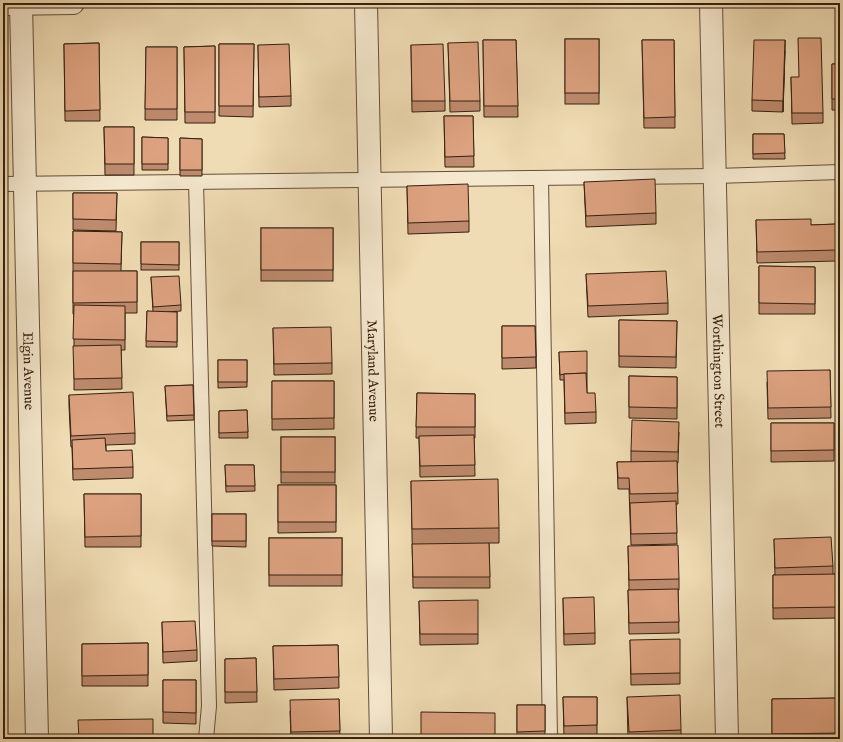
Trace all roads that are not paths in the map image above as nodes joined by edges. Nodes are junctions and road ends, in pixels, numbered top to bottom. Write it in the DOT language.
graph roads {
  1 [pos="73,3"];
  2 [pos="366,3"];
  3 [pos="711,3"];
  4 [pos="15,4"];
  5 [pos="840,172"];
  6 [pos="715,176"];
  7 [pos="540,178"];
  8 [pos="370,180"];
  9 [pos="196,181"];
  10 [pos="25,183"];
  11 [pos="3,184"];
  12 [pos="37,739"];
  13 [pos="206,739"];
  14 [pos="381,739"];
  15 [pos="550,739"];
  16 [pos="727,739"];
  1 -- 4 [label="street"];
  2 -- 8 [label="street, Maryland Avenue"];
  3 -- 6 [label="street, Worthington Street"];
  4 -- 10 [label="street, Elgin Avenue"];
  5 -- 6 [label="lane"];
  6 -- 7 [label="lane"];
  6 -- 16 [label="street, Worthington Street"];
  7 -- 8 [label="lane"];
  7 -- 15 [label="lane"];
  8 -- 9 [label="lane"];
  8 -- 14 [label="street, Maryland Avenue"];
  9 -- 10 [label="lane"];
  9 -- 13 [label="lane"];
  10 -- 11 [label="lane"];
  10 -- 12 [label="street, Elgin Avenue"];
}
